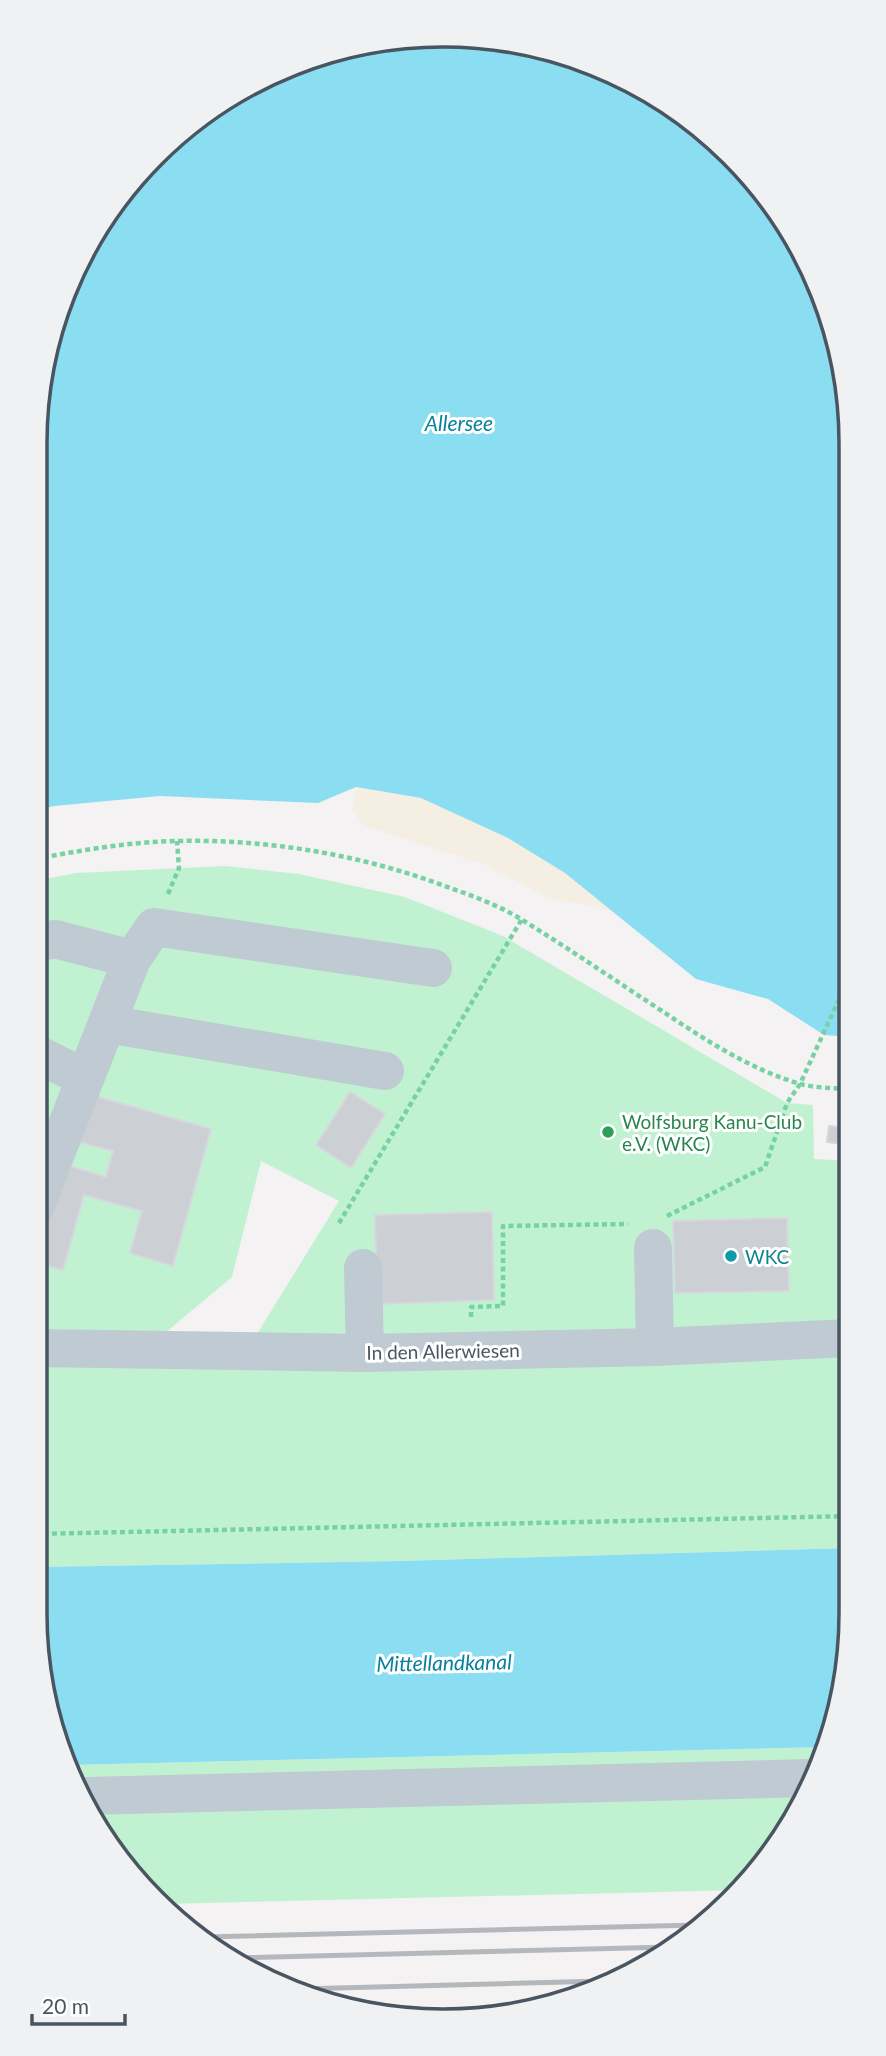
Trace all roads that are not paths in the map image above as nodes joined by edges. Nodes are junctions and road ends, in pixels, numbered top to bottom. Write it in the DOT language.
graph roads {
  1 [pos="47,941"];
  2 [pos="132,959"];
  3 [pos="433,968"];
  4 [pos="107,1024"];
  5 [pos="47,1059"];
  6 [pos="384,1071"];
  7 [pos="85,1079"];
  8 [pos="47,1154"];
  9 [pos="651,1230"];
  10 [pos="363,1268"];
  11 [pos="839,1339"];
  12 [pos="655,1347"];
  13 [pos="47,1348"];
  14 [pos="365,1353"];
  15 [pos="802,1778"];
  16 [pos="92,1796"];
  1 -- 2 [label="street"];
  2 -- 3 [label="street"];
  2 -- 4 [label="street"];
  4 -- 6 [label="street"];
  4 -- 7 [label="street"];
  5 -- 7 [label="street"];
  7 -- 8 [label="street"];
  9 -- 12 [label="street"];
  10 -- 14 [label="street"];
  11 -- 12 [label="street, In den Allerwiesen"];
  12 -- 14 [label="street, In den Allerwiesen"];
  13 -- 14 [label="street, In den Allerwiesen"];
  15 -- 16 [label="street"];
}
